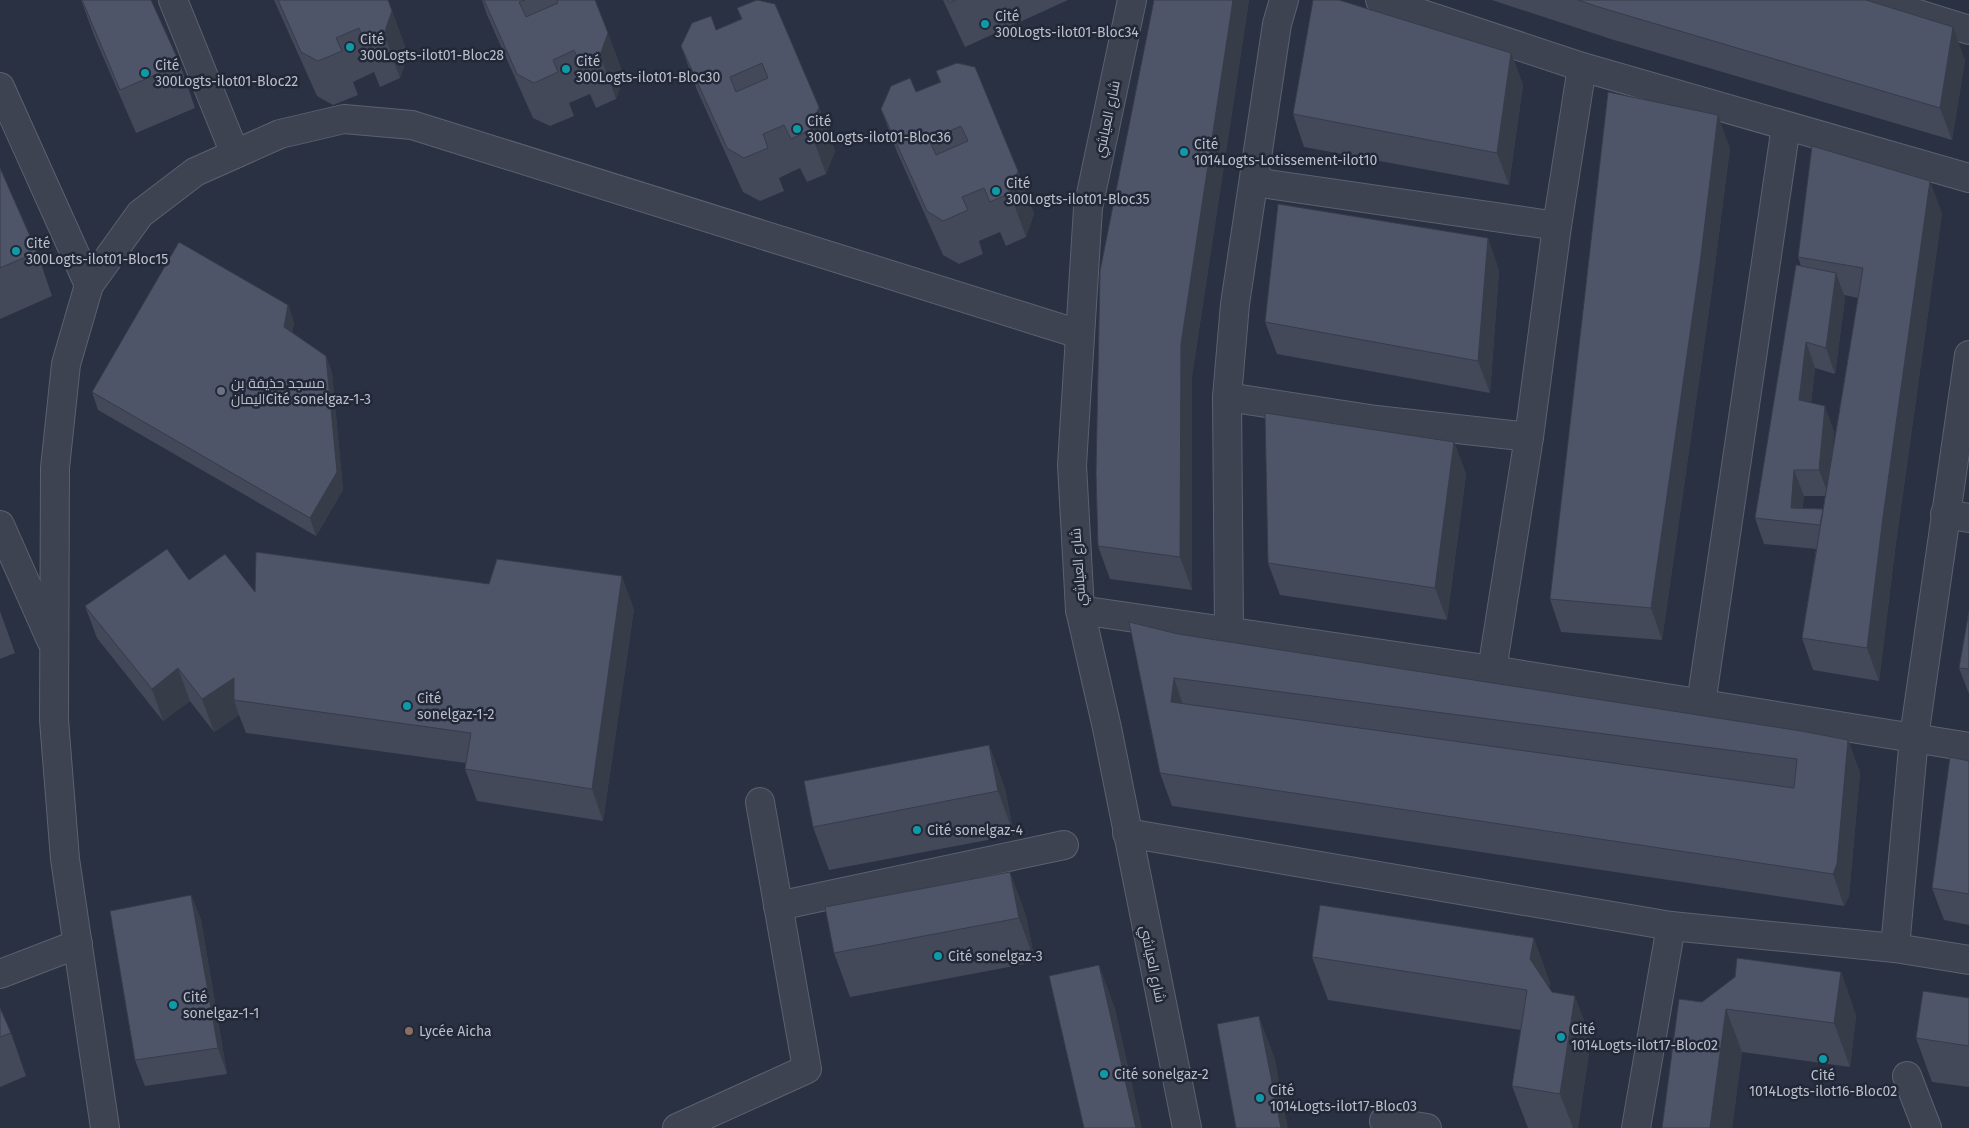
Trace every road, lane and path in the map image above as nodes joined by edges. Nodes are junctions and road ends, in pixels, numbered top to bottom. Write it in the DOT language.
graph roads {
  1 [pos="173,0"];
  2 [pos="1132,0"];
  3 [pos="1284,0"];
  4 [pos="1380,0"];
  5 [pos="1873,0"];
  6 [pos="1969,30"];
  7 [pos="1582,68"];
  8 [pos="0,87"];
  9 [pos="1786,126"];
  10 [pos="235,154"];
  11 [pos="1969,178"];
  12 [pos="1254,182"];
  13 [pos="1557,226"];
  14 [pos="89,285"];
  15 [pos="1079,334"];
  16 [pos="1969,355"];
  17 [pos="1227,397"];
  18 [pos="1528,437"];
  19 [pos="1957,516"];
  20 [pos="0,525"];
  21 [pos="1080,610"];
  22 [pos="1229,631"];
  23 [pos="55,649"];
  24 [pos="1492,670"];
  25 [pos="1701,704"];
  26 [pos="1914,737"];
  27 [pos="1969,747"];
  28 [pos="760,802"];
  29 [pos="1127,833"];
  30 [pos="1064,845"];
  31 [pos="778,906"];
  32 [pos="1671,926"];
  33 [pos="78,944"];
  34 [pos="1895,948"];
  35 [pos="1969,960"];
  36 [pos="0,974"];
  37 [pos="1907,1076"];
  38 [pos="1384,1121"];
  39 [pos="105,1128"];
  40 [pos="678,1128"];
  41 [pos="1187,1128"];
  42 [pos="1427,1128"];
  43 [pos="1636,1128"];
  44 [pos="1927,1128"];
  1 -- 10 [label="street"];
  2 -- 15 [label="street, شارع العياشي"];
  3 -- 12 [label="street"];
  4 -- 7 [label="street"];
  5 -- 6 [label="street"];
  7 -- 9 [label="street"];
  7 -- 13 [label="street"];
  8 -- 14 [label="street"];
  9 -- 11 [label="street"];
  9 -- 25 [label="street"];
  10 -- 14 [label="street"];
  10 -- 15 [label="street"];
  12 -- 13 [label="street"];
  12 -- 17 [label="street"];
  13 -- 18 [label="street"];
  14 -- 23 [label="street"];
  15 -- 21 [label="street, شارع العياشي"];
  16 -- 19 [label="street"];
  17 -- 18 [label="street"];
  17 -- 22 [label="street"];
  18 -- 24 [label="street"];
  19 -- 26 [label="street"];
  20 -- 23 [label="street"];
  21 -- 22 [label="street"];
  21 -- 29 [label="street, شارع العياشي"];
  22 -- 24 [label="street"];
  23 -- 33 [label="street"];
  24 -- 25 [label="street"];
  25 -- 26 [label="street"];
  26 -- 27 [label="street"];
  26 -- 34 [label="street"];
  28 -- 31 [label="street"];
  29 -- 32 [label="street"];
  29 -- 41 [label="street, شارع العياشي"];
  30 -- 31 [label="street"];
  31 -- 40 [label="street"];
  32 -- 34 [label="street"];
  32 -- 43 [label="street"];
  33 -- 36 [label="street"];
  33 -- 39 [label="street"];
  34 -- 35 [label="street"];
  37 -- 44 [label="street"];
  38 -- 42 [label="street"];
}
